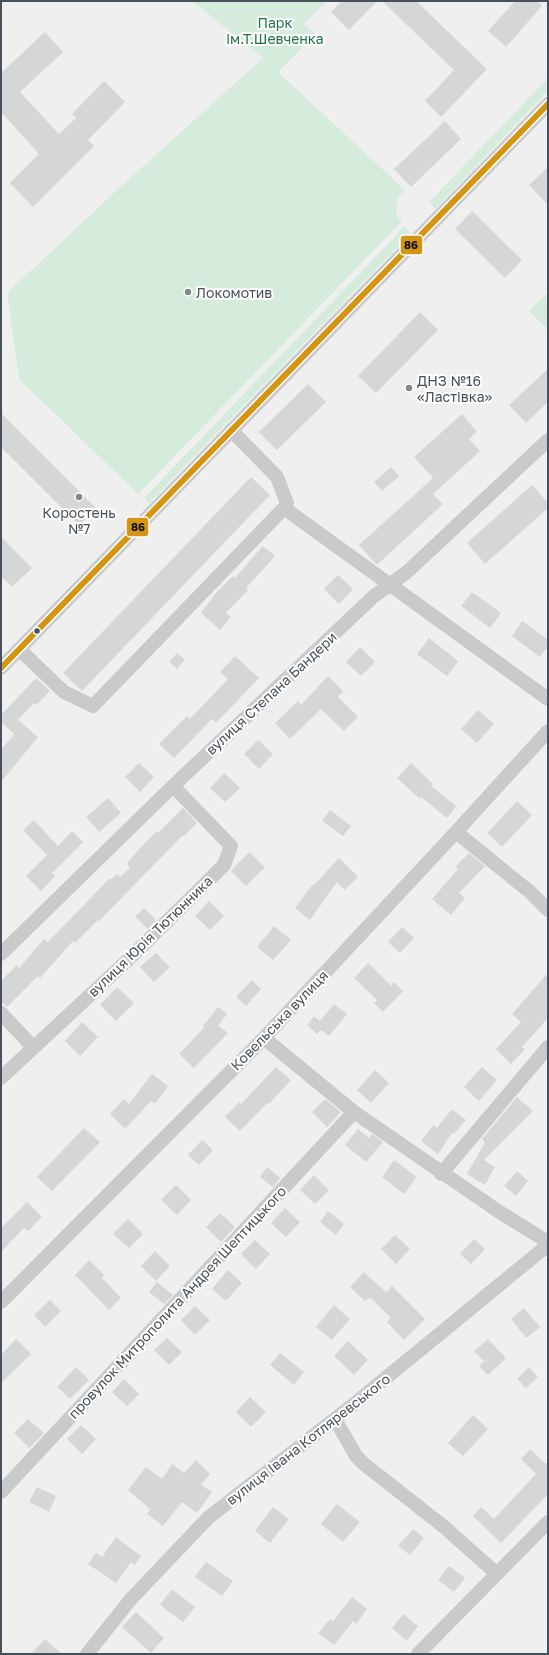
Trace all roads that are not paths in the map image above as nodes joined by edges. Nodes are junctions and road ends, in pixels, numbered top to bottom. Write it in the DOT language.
graph roads {
  1 [pos="548,104"];
  2 [pos="231,430"];
  3 [pos="548,440"];
  4 [pos="284,508"];
  5 [pos="391,584"];
  6 [pos="19,649"];
  7 [pos="1,668"];
  8 [pos="548,699"];
  9 [pos="548,731"];
  10 [pos="173,786"];
  11 [pos="456,832"];
  12 [pos="548,910"];
  13 [pos="1,954"];
  14 [pos="1,1013"];
  15 [pos="264,1038"];
  16 [pos="33,1047"];
  17 [pos="548,1047"];
  18 [pos="1,1078"];
  19 [pos="354,1112"];
  20 [pos="441,1174"];
  21 [pos="548,1243"];
  22 [pos="1,1302"];
  23 [pos="335,1418"];
  24 [pos="1,1492"];
  25 [pos="548,1522"];
  26 [pos="497,1574"];
  27 [pos="87,1654"];
  28 [pos="418,1654"];
  1 -- 2 [label="street"];
  2 -- 4 [label="street"];
  2 -- 6 [label="street"];
  3 -- 5 [label="street, вулиця Степана Бандери"];
  4 -- 5 [label="street"];
  4 -- 6 [label="street"];
  5 -- 8 [label="street"];
  5 -- 10 [label="street, вулиця Степана Бандери"];
  6 -- 7 [label="street"];
  9 -- 11 [label="street, Ковельська вулиця"];
  10 -- 13 [label="street, вулиця Степана Бандери"];
  10 -- 16 [label="street, вулиця Юрія Тютюнника"];
  11 -- 12 [label="street"];
  11 -- 15 [label="street, Ковельська вулиця"];
  14 -- 16 [label="street"];
  15 -- 19 [label="street"];
  15 -- 22 [label="street, Ковельська вулиця"];
  16 -- 18 [label="street, вулиця Юрія Тютюнника"];
  17 -- 20 [label="street"];
  19 -- 20 [label="street"];
  19 -- 24 [label="street, провулок Митрополита Андрея Шептицького"];
  20 -- 21 [label="street"];
  21 -- 23 [label="street, вулиця Івана Котляревського"];
  23 -- 26 [label="street"];
  23 -- 27 [label="street, вулиця Івана Котляревського"];
  25 -- 26 [label="street"];
  26 -- 28 [label="street"];
}
